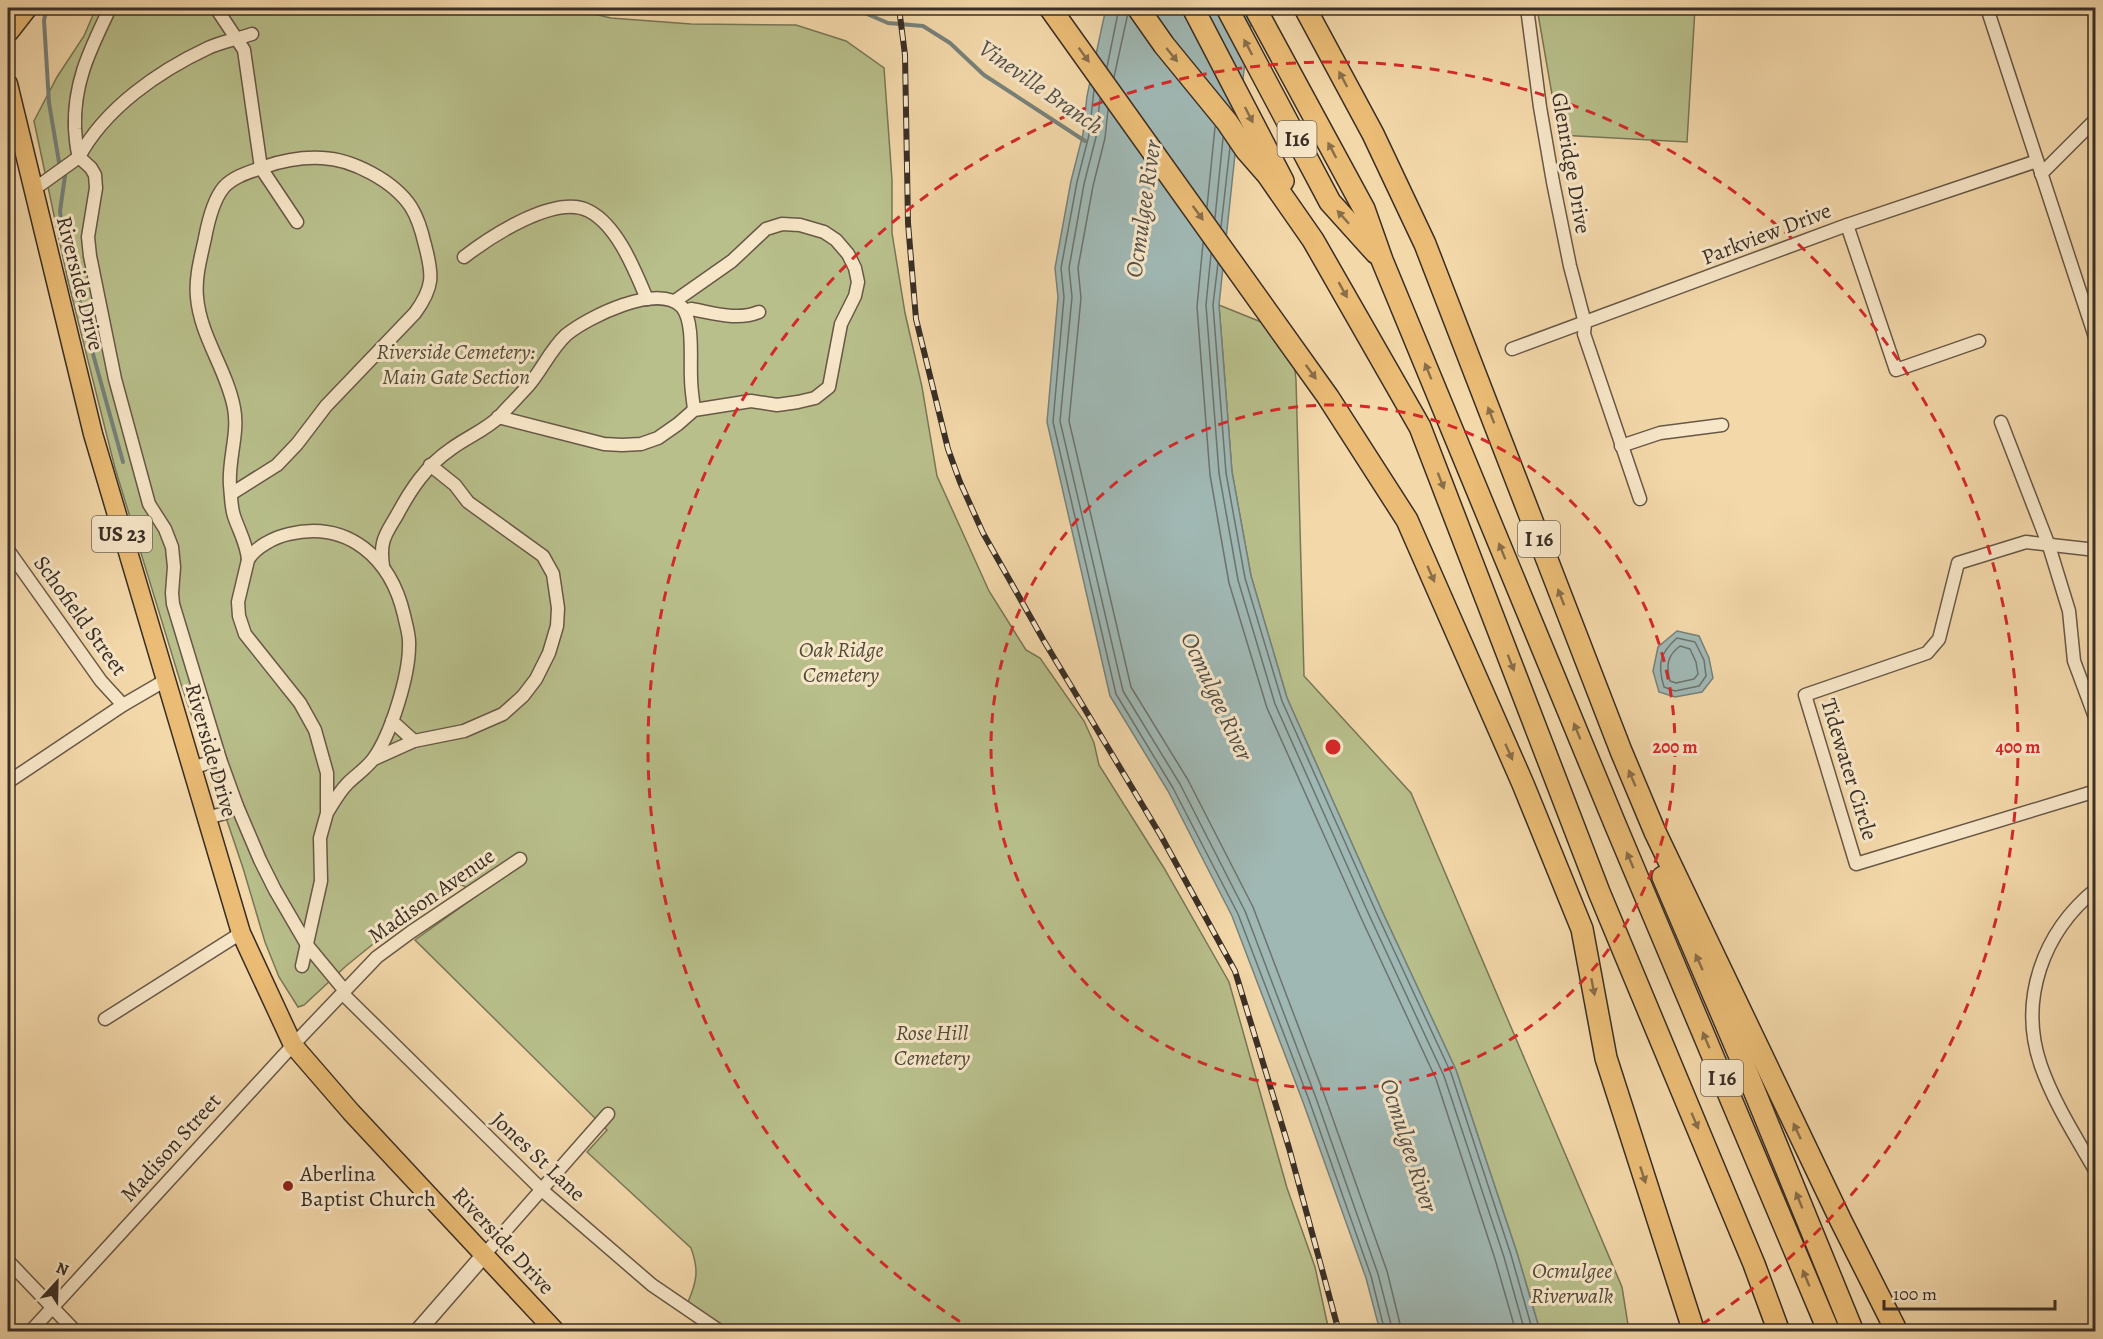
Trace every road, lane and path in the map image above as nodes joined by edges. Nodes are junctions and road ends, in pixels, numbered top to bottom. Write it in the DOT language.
graph roads {
  1 [pos="26,8"];
  2 [pos="110,8"];
  3 [pos="216,8"];
  4 [pos="1050,8"];
  5 [pos="1138,8"];
  6 [pos="1193,8"];
  7 [pos="1227,8"];
  8 [pos="1255,8"];
  9 [pos="1305,8"];
  10 [pos="1527,8"];
  11 [pos="1987,8"];
  12 [pos="8,30"];
  13 [pos="252,34"];
  14 [pos="237,39"];
  15 [pos="8,84"];
  16 [pos="2096,119"];
  17 [pos="79,157"];
  18 [pos="2037,161"];
  19 [pos="261,168"];
  20 [pos="2041,174"];
  21 [pos="33,190"];
  22 [pos="297,222"];
  23 [pos="1847,225"];
  24 [pos="1313,240"];
  25 [pos="464,257"];
  26 [pos="1382,260"];
  27 [pos="647,299"];
  28 [pos="675,301"];
  29 [pos="685,311"];
  30 [pos="759,312"];
  31 [pos="1586,323"];
  32 [pos="2096,340"];
  33 [pos="1979,341"];
  34 [pos="1512,349"];
  35 [pos="694,410"];
  36 [pos="498,417"];
  37 [pos="2001,422"];
  38 [pos="1722,425"];
  39 [pos="1621,446"];
  40 [pos="430,465"];
  41 [pos="231,494"];
  42 [pos="1640,499"];
  43 [pos="385,537"];
  44 [pos="360,544"];
  45 [pos="2049,546"];
  46 [pos="8,550"];
  47 [pos="2096,550"];
  48 [pos="248,560"];
  49 [pos="383,566"];
  50 [pos="166,680"];
  51 [pos="123,705"];
  52 [pos="2096,720"];
  53 [pos="392,721"];
  54 [pos="414,741"];
  55 [pos="220,759"];
  56 [pos="374,759"];
  57 [pos="192,768"];
  58 [pos="327,773"];
  59 [pos="8,782"];
  60 [pos="349,782"];
  61 [pos="2096,791"];
  62 [pos="237,806"];
  63 [pos="327,813"];
  64 [pos="207,818"];
  65 [pos="1615,824"];
  66 [pos="1655,832"];
  67 [pos="519,859"];
  68 [pos="2096,889"];
  69 [pos="241,933"];
  70 [pos="307,945"];
  71 [pos="302,966"];
  72 [pos="344,992"];
  73 [pos="105,1018"];
  74 [pos="292,1045"];
  75 [pos="608,1114"];
  76 [pos="2096,1172"];
  77 [pos="543,1191"];
  78 [pos="1841,1221"];
  79 [pos="484,1255"];
  80 [pos="8,1261"];
  81 [pos="53,1307"];
  82 [pos="30,1332"];
  83 [pos="76,1332"];
  84 [pos="417,1332"];
  85 [pos="556,1332"];
  86 [pos="721,1332"];
  87 [pos="1694,1332"];
  88 [pos="1779,1332"];
  89 [pos="1829,1332"];
  90 [pos="1853,1332"];
  91 [pos="1882,1332"];
  92 [pos="1897,1332"];
  1 -- 12 [label="highway"];
  2 -- 17 [label="street"];
  3 -- 14 [label="street"];
  4 -- 87 [label="highway, one-way"];
  5 -- 24 [label="highway, I 16, one-way"];
  6 -- 24 [label="highway, one-way"];
  26 -- 7 [label="highway, I16, one-way"];
  26 -- 8 [label="highway, one-way"];
  66 -- 9 [label="highway, I 16, one-way"];
  10 -- 31 [label="street, Glenridge Drive"];
  11 -- 18 [label="street"];
  13 -- 14 [label="street"];
  14 -- 17 [label="street"];
  14 -- 19 [label="street"];
  15 -- 21 [label="main road, Riverside Drive / US 23"];
  16 -- 20 [label="street"];
  17 -- 21 [label="street"];
  17 -- 55 [label="street, Jones St Lane"];
  18 -- 20 [label="street"];
  18 -- 23 [label="street, Parkview Drive"];
  19 -- 22 [label="street"];
  19 -- 41 [label="street"];
  19 -- 41 [label="street"];
  20 -- 32 [label="street"];
  21 -- 50 [label="main road, Riverside Drive / US 23"];
  23 -- 31 [label="street, Parkview Drive"];
  23 -- 33 [label="street"];
  24 -- 88 [label="highway, I 16, one-way"];
  25 -- 27 [label="street"];
  65 -- 26 [label="highway, I16, one-way"];
  27 -- 28 [label="street"];
  27 -- 36 [label="street"];
  28 -- 29 [label="street"];
  28 -- 35 [label="street"];
  29 -- 30 [label="street"];
  29 -- 35 [label="street"];
  31 -- 34 [label="street, Parkview Drive"];
  31 -- 39 [label="street, Glenridge Drive"];
  35 -- 36 [label="street"];
  36 -- 40 [label="street"];
  37 -- 45 [label="street"];
  38 -- 39 [label="street"];
  39 -- 42 [label="street, Glenridge Drive"];
  40 -- 43 [label="street"];
  40 -- 54 [label="street"];
  41 -- 48 [label="street"];
  43 -- 44 [label="street"];
  43 -- 49 [label="street"];
  44 -- 48 [label="street"];
  44 -- 49 [label="street"];
  45 -- 47 [label="street, Tidewater Circle"];
  45 -- 52 [label="street"];
  45 -- 61 [label="street, Tidewater Circle"];
  46 -- 51 [label="street, Schofield Street"];
  48 -- 58 [label="street"];
  49 -- 53 [label="street"];
  50 -- 51 [label="street"];
  50 -- 57 [label="main road, Riverside Drive / US 23"];
  51 -- 59 [label="street"];
  53 -- 54 [label="street"];
  53 -- 56 [label="street"];
  54 -- 56 [label="street"];
  55 -- 57 [label="street"];
  55 -- 62 [label="street, Jones St Lane"];
  56 -- 60 [label="street"];
  57 -- 64 [label="main road, Riverside Drive / US 23"];
  58 -- 60 [label="street"];
  58 -- 63 [label="street"];
  60 -- 63 [label="street"];
  62 -- 64 [label="street"];
  62 -- 70 [label="street, Jones St Lane"];
  63 -- 70 [label="street"];
  64 -- 69 [label="main road, Riverside Drive / US 23"];
  89 -- 65 [label="highway, I 16, one-way"];
  78 -- 66 [label="highway, one-way"];
  90 -- 66 [label="highway, I 16, one-way"];
  67 -- 72 [label="street, Madison Avenue"];
  68 -- 76 [label="street"];
  69 -- 73 [label="street"];
  69 -- 74 [label="main road, Riverside Drive / US 23"];
  70 -- 71 [label="street"];
  70 -- 72 [label="street, Jones St Lane"];
  72 -- 74 [label="street, Madison Street"];
  72 -- 77 [label="street, Jones St Lane"];
  74 -- 79 [label="main road, Riverside Drive / US 23"];
  74 -- 81 [label="street, Madison Street"];
  75 -- 77 [label="street"];
  77 -- 79 [label="street"];
  77 -- 86 [label="street, Jones St Lane"];
  78 -- 91 [label="highway"];
  78 -- 92 [label="highway"];
  79 -- 84 [label="street"];
  79 -- 85 [label="main road, Riverside Drive / US 23"];
  80 -- 81 [label="street"];
  81 -- 82 [label="street, Madison Street"];
  81 -- 83 [label="street"];
}
